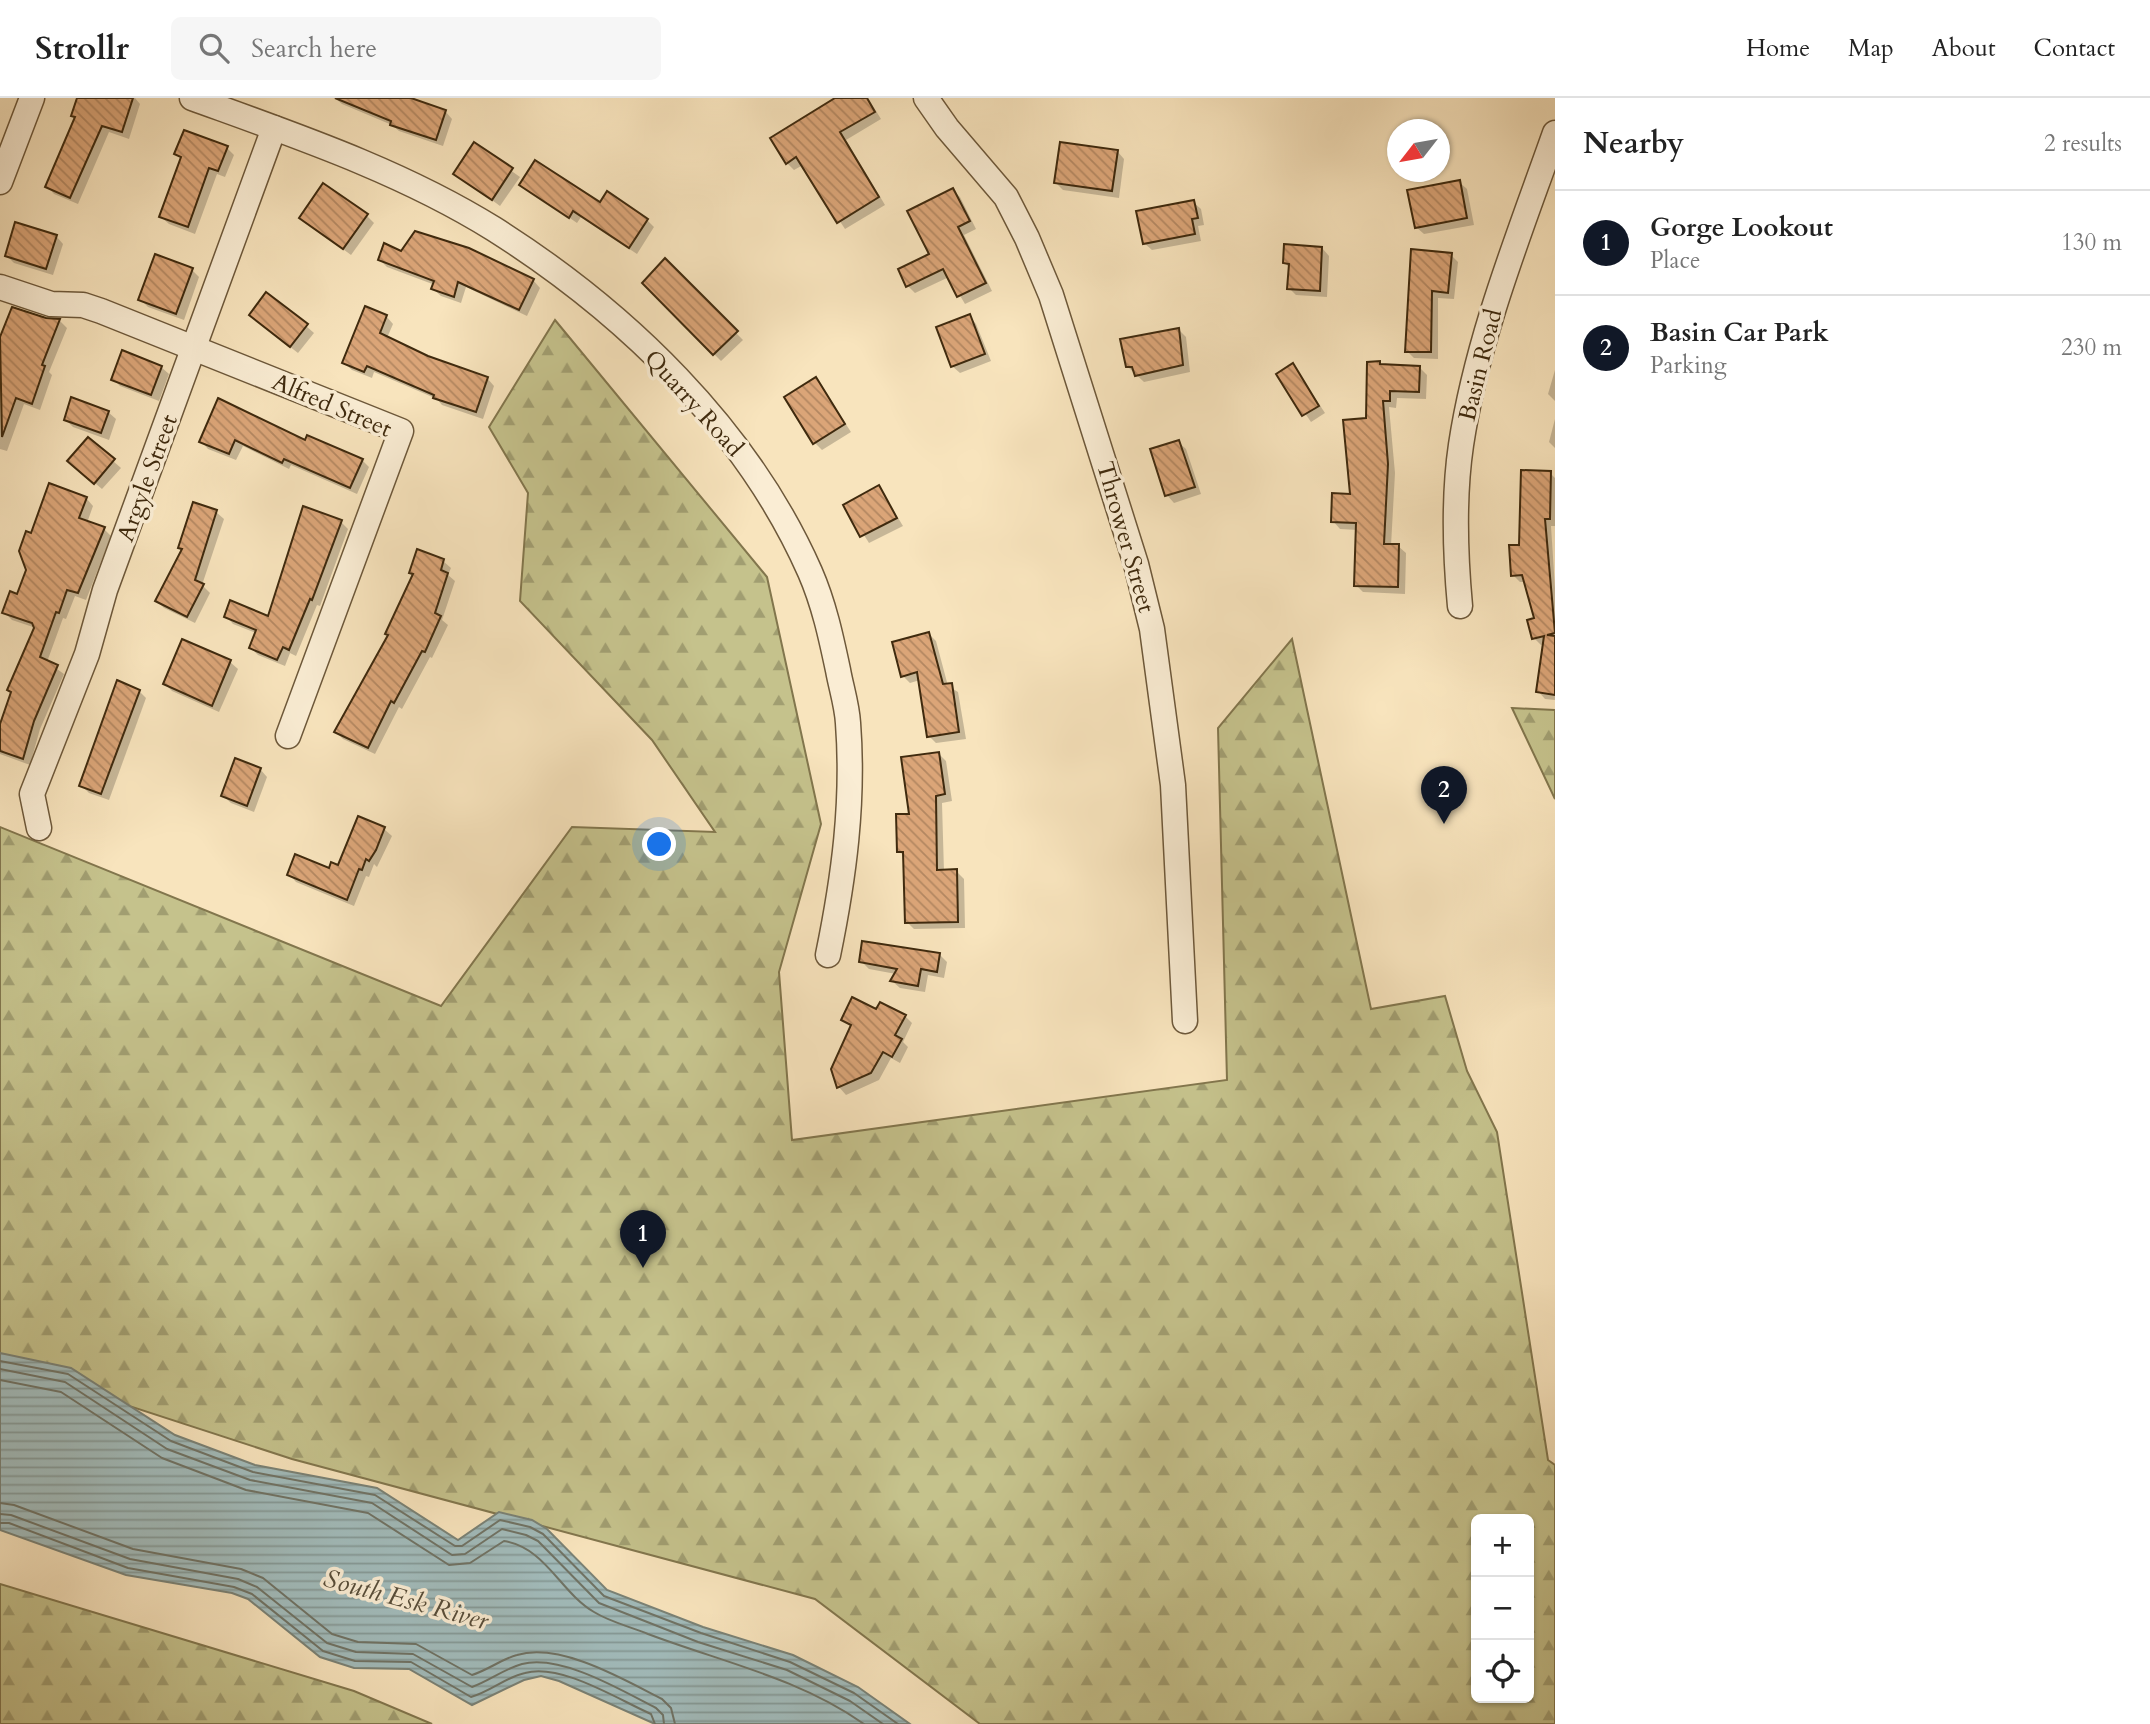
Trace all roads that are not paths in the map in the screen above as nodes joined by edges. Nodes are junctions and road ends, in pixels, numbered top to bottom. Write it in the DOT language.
graph roads {
  1 [pos="32,98"];
  2 [pos="192,98"];
  3 [pos="926,98"];
  4 [pos="274,128"];
  5 [pos="1555,133"];
  6 [pos="0,182"];
  7 [pos="0,287"];
  8 [pos="196,348"];
  9 [pos="1460,606"];
  10 [pos="288,736"];
  11 [pos="38,828"];
  12 [pos="828,955"];
  13 [pos="1185,1021"];
  1 -- 6 [label="street"];
  2 -- 4 [label="street, Quarry Road"];
  3 -- 13 [label="street, Thrower Street"];
  4 -- 8 [label="street, Argyle Street"];
  4 -- 12 [label="street, Quarry Road"];
  5 -- 9 [label="street, Basin Road"];
  7 -- 8 [label="street, Alfred Street"];
  8 -- 10 [label="street, Alfred Street"];
  8 -- 11 [label="street, Argyle Street"];
}
